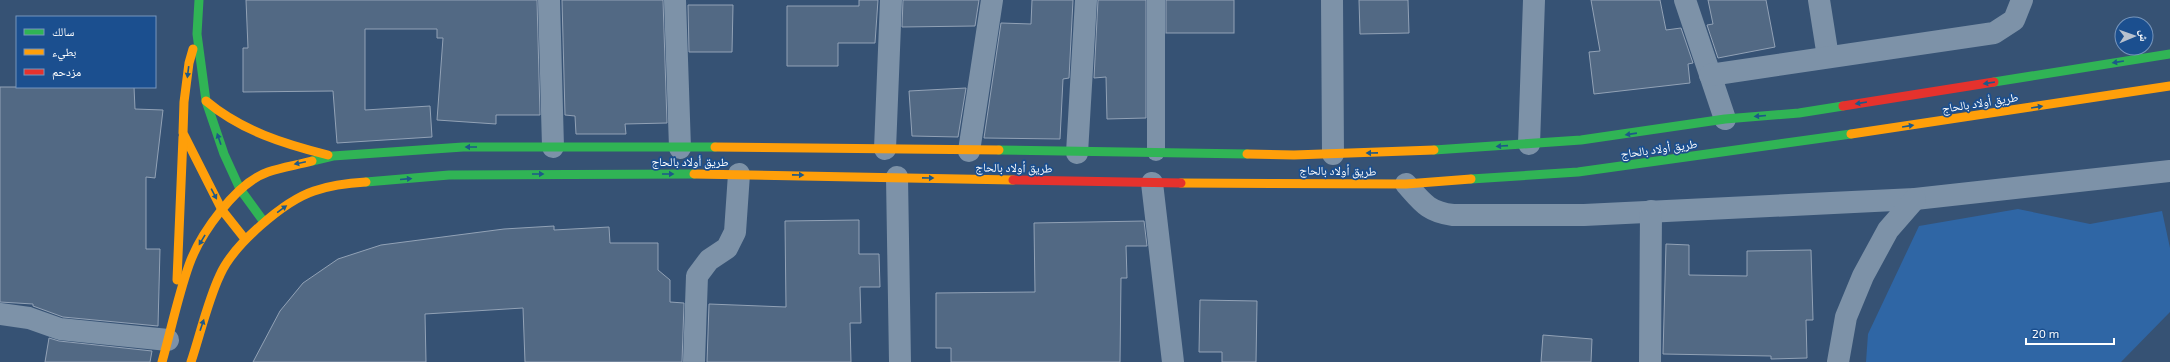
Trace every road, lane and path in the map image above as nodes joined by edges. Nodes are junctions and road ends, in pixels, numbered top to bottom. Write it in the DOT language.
graph roads {
  1 [pos="199,0"];
  2 [pos="549,0"];
  3 [pos="675,0"];
  4 [pos="891,0"];
  5 [pos="992,0"];
  6 [pos="1086,0"];
  7 [pos="1156,0"];
  8 [pos="1332,0"];
  9 [pos="1534,0"];
  10 [pos="1685,0"];
  11 [pos="1820,0"];
  12 [pos="2022,0"];
  13 [pos="197,34"];
  14 [pos="2170,54"];
  15 [pos="1828,57"];
  16 [pos="1710,75"];
  17 [pos="2170,86"];
  18 [pos="206,101"];
  19 [pos="1725,119"];
  20 [pos="184,133"];
  21 [pos="1529,144"];
  22 [pos="553,147"];
  23 [pos="680,148"];
  24 [pos="885,149"];
  25 [pos="969,151"];
  26 [pos="1156,152"];
  27 [pos="1077,153"];
  28 [pos="1333,154"];
  29 [pos="333,156"];
  30 [pos="2170,171"];
  31 [pos="739,174"];
  32 [pos="897,177"];
  33 [pos="1152,183"];
  34 [pos="1406,184"];
  35 [pos="240,189"];
  36 [pos="1915,199"];
  37 [pos="222,210"];
  38 [pos="1651,211"];
  39 [pos="264,222"];
  40 [pos="244,239"];
  41 [pos="176,312"];
  42 [pos="0,314"];
  43 [pos="168,340"];
  44 [pos="162,362"];
  45 [pos="191,362"];
  46 [pos="694,362"];
  47 [pos="900,362"];
  48 [pos="1173,362"];
  49 [pos="1650,362"];
  50 [pos="1838,362"];
  1 -- 13 [label="main road"];
  2 -- 22 [label="street"];
  3 -- 23 [label="street"];
  4 -- 24 [label="street"];
  5 -- 25 [label="street"];
  6 -- 27 [label="street"];
  7 -- 26 [label="lane"];
  8 -- 28 [label="street"];
  9 -- 21 [label="street"];
  10 -- 16 [label="street"];
  11 -- 15 [label="street"];
  12 -- 15 [label="street"];
  13 -- 18 [label="main road"];
  13 -- 20 [label="main road, one-way"];
  14 -- 19 [label="main road, طريق أولاد بالحاج, one-way"];
  15 -- 16 [label="street"];
  16 -- 19 [label="street"];
  34 -- 17 [label="main road, طريق أولاد بالحاج, one-way"];
  18 -- 29 [label="main road"];
  35 -- 18 [label="main road, one-way"];
  19 -- 21 [label="main road, طريق أولاد بالحاج, one-way"];
  20 -- 37 [label="main road, one-way"];
  20 -- 41 [label="main road"];
  21 -- 28 [label="main road, طريق أولاد بالحاج, one-way"];
  22 -- 23 [label="main road, طريق أولاد بالحاج"];
  22 -- 29 [label="main road, طريق أولاد بالحاج, one-way"];
  23 -- 24 [label="main road, طريق أولاد بالحاج"];
  24 -- 25 [label="main road, طريق أولاد بالحاج"];
  25 -- 27 [label="main road, طريق أولاد بالحاج"];
  26 -- 27 [label="main road, طريق أولاد بالحاج"];
  26 -- 28 [label="main road, طريق أولاد بالحاج"];
  29 -- 35 [label="main road, one-way"];
  30 -- 36 [label="street"];
  31 -- 32 [label="main road, طريق أولاد بالحاج, one-way"];
  39 -- 31 [label="main road, طريق أولاد بالحاج, one-way"];
  31 -- 46 [label="street"];
  32 -- 33 [label="main road, طريق أولاد بالحاج, one-way"];
  32 -- 47 [label="street"];
  33 -- 34 [label="main road, طريق أولاد بالحاج"];
  33 -- 48 [label="street"];
  34 -- 38 [label="street"];
  35 -- 37 [label="main road"];
  35 -- 39 [label="main road"];
  36 -- 38 [label="street"];
  36 -- 50 [label="street"];
  37 -- 40 [label="main road"];
  37 -- 41 [label="main road, one-way"];
  38 -- 49 [label="street"];
  39 -- 40 [label="main road, طريق أولاد بالحاج"];
  45 -- 40 [label="main road, طريق أولاد بالحاج, one-way"];
  41 -- 43 [label="main road"];
  42 -- 43 [label="street"];
  43 -- 44 [label="main road"];
}
